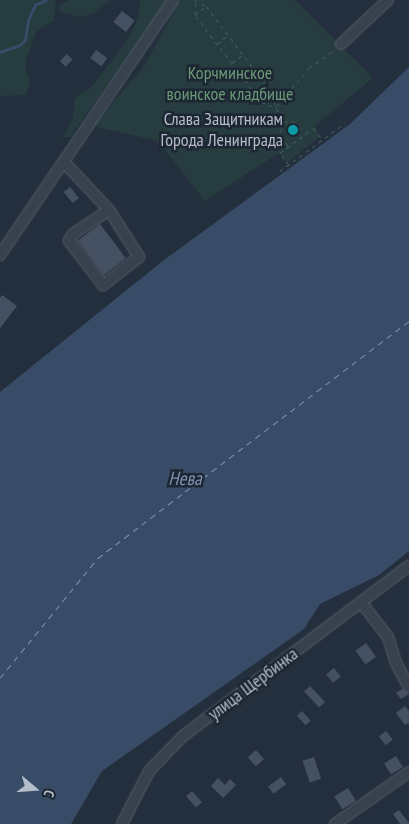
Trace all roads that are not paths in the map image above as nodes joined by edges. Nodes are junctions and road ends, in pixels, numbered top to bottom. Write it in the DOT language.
graph roads {
  1 [pos="173,0"];
  2 [pos="388,0"];
  3 [pos="341,44"];
  4 [pos="64,162"];
  5 [pos="109,210"];
  6 [pos="0,255"];
  7 [pos="409,566"];
  8 [pos="361,602"];
  9 [pos="409,687"];
  10 [pos="409,772"];
  11 [pos="122,824"];
  12 [pos="334,824"];
  1 -- 4 [label="street"];
  2 -- 3 [label="street"];
  4 -- 5 [label="street"];
  4 -- 6 [label="street"];
  5 -- 5 [label="street"];
  7 -- 8 [label="street, улица Щербинка"];
  8 -- 9 [label="street"];
  8 -- 11 [label="street, улица Щербинка"];
  10 -- 12 [label="street"];
}
